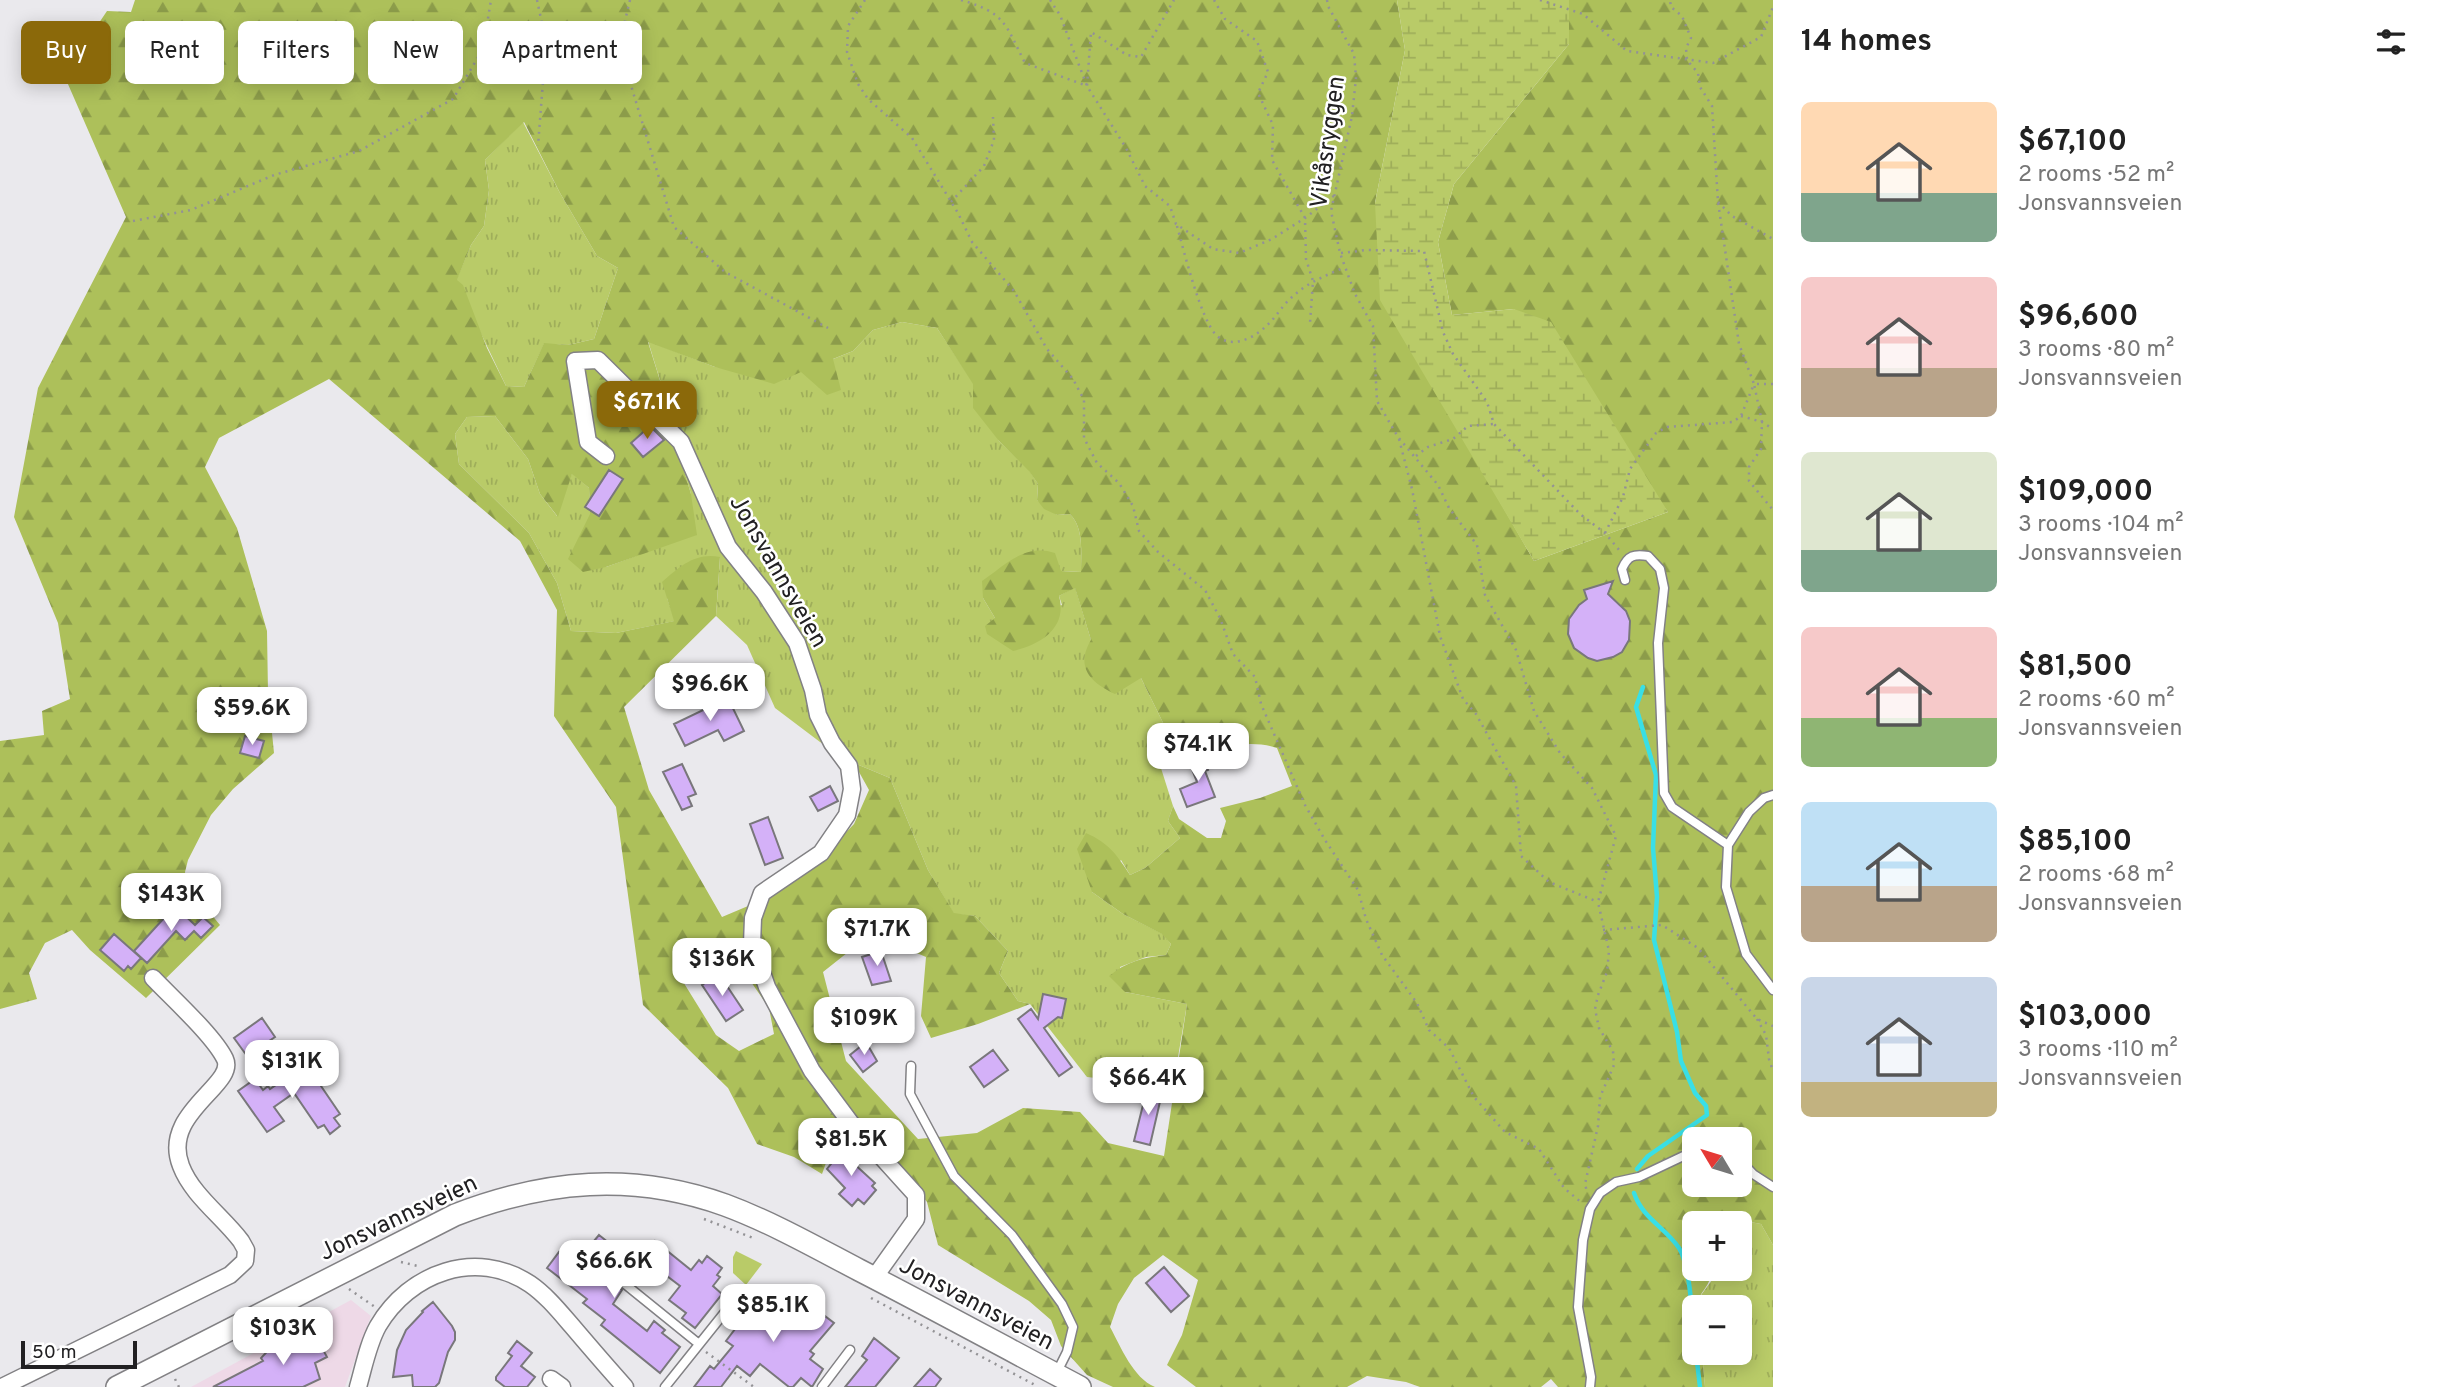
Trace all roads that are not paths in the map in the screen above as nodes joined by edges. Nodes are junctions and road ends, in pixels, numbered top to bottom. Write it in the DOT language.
graph roads {
  1 [pos="606,456"];
  2 [pos="1625,580"];
  3 [pos="1773,795"];
  4 [pos="1728,845"];
  5 [pos="153,978"];
  6 [pos="1773,990"];
  7 [pos="911,1066"];
  8 [pos="1682,1157"];
  9 [pos="1752,1173"];
  10 [pos="1773,1187"];
  11 [pos="615,1276"];
  12 [pos="867,1285"];
  13 [pos="741,1292"];
  14 [pos="699,1344"];
  15 [pos="850,1350"];
  16 [pos="1056,1374"];
  17 [pos="2,1387"];
  18 [pos="117,1387"];
  19 [pos="358,1387"];
  20 [pos="625,1387"];
  21 [pos="665,1387"];
  22 [pos="822,1387"];
  23 [pos="1080,1387"];
  24 [pos="1590,1387"];
  1 -- 12 [label="street, Jonsvannsveien"];
  2 -- 4 [label="lane"];
  3 -- 4 [label="lane"];
  4 -- 6 [label="lane"];
  5 -- 17 [label="street"];
  7 -- 16 [label="lane, Jonsvannsveien"];
  8 -- 24 [label="lane"];
  9 -- 10 [label="lane"];
  11 -- 14 [label="lane"];
  12 -- 16 [label="main road, Jonsvannsveien"];
  12 -- 18 [label="main road, Jonsvannsveien"];
  13 -- 14 [label="lane"];
  14 -- 21 [label="lane"];
  15 -- 22 [label="lane"];
  16 -- 23 [label="main road, Jonsvannsveien"];
  19 -- 20 [label="street"];
}
